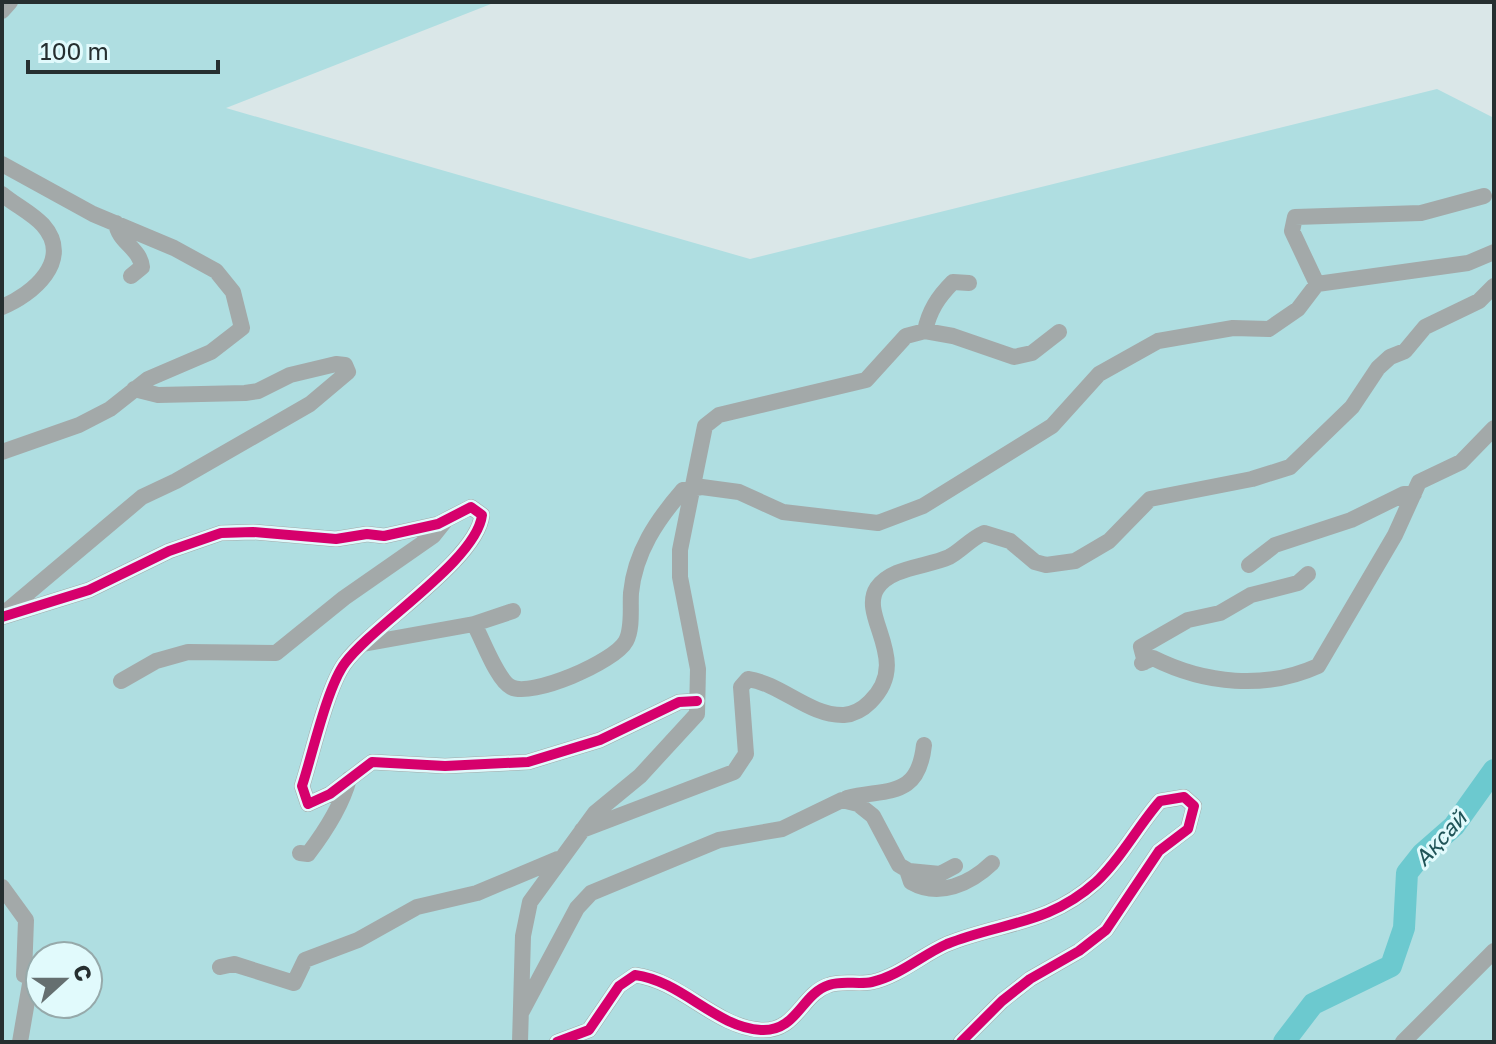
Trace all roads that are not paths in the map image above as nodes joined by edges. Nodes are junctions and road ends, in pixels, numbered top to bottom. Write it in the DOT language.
graph roads {
  1 [pos="10,2"];
  2 [pos="2,11"];
  3 [pos="2,164"];
  4 [pos="2,194"];
  5 [pos="1484,196"];
  6 [pos="116,223"];
  7 [pos="1494,252"];
  8 [pos="131,276"];
  9 [pos="969,283"];
  10 [pos="1317,284"];
  11 [pos="1494,286"];
  12 [pos="2,307"];
  13 [pos="925,331"];
  14 [pos="1059,332"];
  15 [pos="134,389"];
  16 [pos="1494,428"];
  17 [pos="2,452"];
  18 [pos="693,489"];
  19 [pos="1414,494"];
  20 [pos="446,520"];
  21 [pos="1249,565"];
  22 [pos="1308,574"];
  23 [pos="513,611"];
  24 [pos="2,616"];
  25 [pos="474,624"];
  26 [pos="363,644"];
  27 [pos="121,681"];
  28 [pos="697,701"];
  29 [pos="924,745"];
  30 [pos="349,777"];
  31 [pos="842,800"];
  32 [pos="582,830"];
  33 [pos="300,853"];
  34 [pos="559,858"];
  35 [pos="992,863"];
  36 [pos="955,866"];
  37 [pos="907,870"];
  38 [pos="2,887"];
  39 [pos="1494,951"];
  40 [pos="220,967"];
  41 [pos="520,1015"];
  42 [pos="20,1042"];
  43 [pos="520,1042"];
  44 [pos="557,1042"];
  45 [pos="961,1042"];
  46 [pos="1403,1042"];
  1 -- 2 [label="street"];
  3 -- 6 [label="street"];
  4 -- 12 [label="street"];
  5 -- 10 [label="street"];
  6 -- 8 [label="street"];
  6 -- 15 [label="street"];
  7 -- 10 [label="street"];
  9 -- 13 [label="street"];
  10 -- 18 [label="street"];
  11 -- 32 [label="street"];
  13 -- 14 [label="street"];
  13 -- 18 [label="street"];
  15 -- 17 [label="street"];
  15 -- 24 [label="street"];
  16 -- 19 [label="street"];
  18 -- 25 [label="street"];
  18 -- 28 [label="street"];
  19 -- 21 [label="street"];
  19 -- 22 [label="street"];
  20 -- 24 [label="street"];
  20 -- 26 [label="street"];
  20 -- 27 [label="street"];
  23 -- 25 [label="street"];
  25 -- 26 [label="street"];
  26 -- 30 [label="street"];
  28 -- 30 [label="street"];
  28 -- 32 [label="street"];
  29 -- 31 [label="street"];
  30 -- 33 [label="street"];
  31 -- 37 [label="street"];
  31 -- 41 [label="street"];
  32 -- 34 [label="street"];
  34 -- 40 [label="street"];
  34 -- 41 [label="street"];
  35 -- 37 [label="street"];
  36 -- 37 [label="street"];
  38 -- 42 [label="street"];
  39 -- 46 [label="street"];
  41 -- 43 [label="street"];
  44 -- 45 [label="street"];
}
